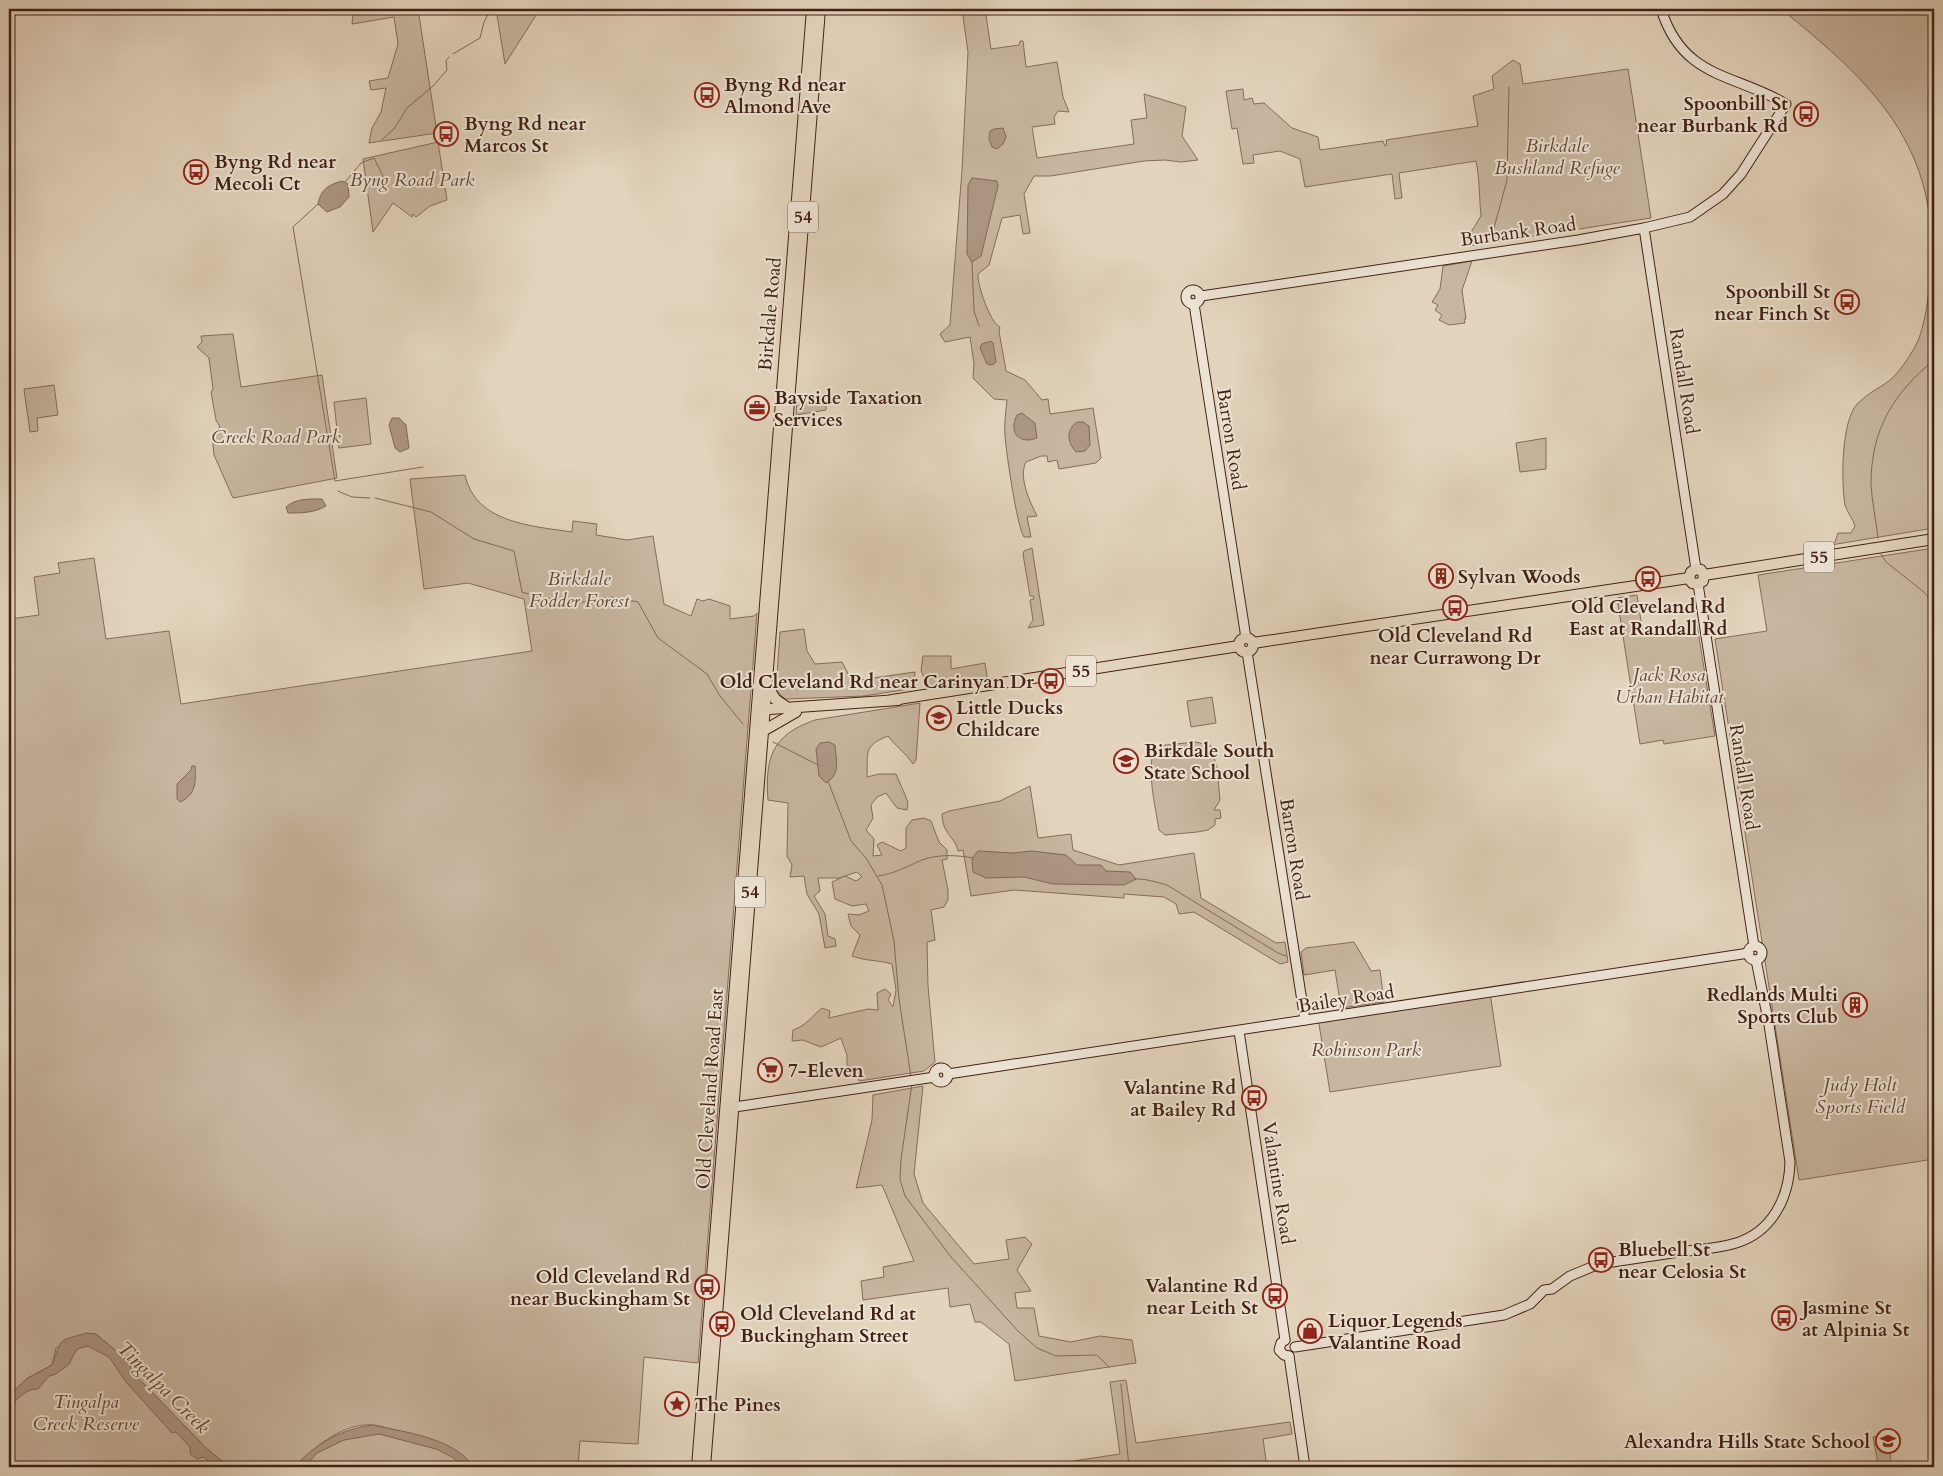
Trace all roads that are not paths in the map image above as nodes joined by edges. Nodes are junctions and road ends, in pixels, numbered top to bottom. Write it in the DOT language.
graph roads {
  1 [pos="812,9"];
  2 [pos="820,9"];
  3 [pos="1660,9"];
  4 [pos="1644,228"];
  5 [pos="1201,296"];
  6 [pos="1194,304"];
  7 [pos="1934,539"];
  8 [pos="1700,572"];
  9 [pos="1694,581"];
  10 [pos="1247,645"];
  11 [pos="767,684"];
  12 [pos="792,710"];
  13 [pos="761,713"];
  14 [pos="763,731"];
  15 [pos="1751,950"];
  16 [pos="1305,1020"];
  17 [pos="1239,1031"];
  18 [pos="729,1108"];
  19 [pos="1286,1340"];
  20 [pos="1295,1348"];
  21 [pos="1289,1356"];
  22 [pos="697,1467"];
  23 [pos="706,1467"];
  24 [pos="1305,1467"];
  1 -- 13 [label="main road, Birkdale Road / 54"];
  2 -- 11 [label="main road, Birkdale Road / 54"];
  3 -- 4 [label="street, Burbank Road"];
  4 -- 5 [label="street, Burbank Road"];
  4 -- 8 [label="street, Randall Road"];
  5 -- 6 [label="street"];
  5 -- 6 [label="street"];
  6 -- 10 [label="street, Barron Road"];
  7 -- 8 [label="main road, 55"];
  8 -- 9 [label="main road"];
  9 -- 10 [label="main road, 55"];
  9 -- 15 [label="street, Randall Road"];
  10 -- 12 [label="main road, 55"];
  10 -- 16 [label="street, Barron Road"];
  11 -- 12 [label="main road"];
  11 -- 13 [label="main road, Birkdale Road / 54"];
  12 -- 13 [label="main road, 55"];
  12 -- 14 [label="main road"];
  13 -- 14 [label="main road, Old Cleveland Road East / 54"];
  13 -- 18 [label="main road, Old Cleveland Road East / 54"];
  14 -- 18 [label="main road, Old Cleveland Road East / 54"];
  15 -- 16 [label="street, Bailey Road"];
  15 -- 20 [label="street, Randall Road"];
  16 -- 17 [label="street, Bailey Road"];
  17 -- 18 [label="street, Bailey Road"];
  17 -- 19 [label="street, Valantine Road"];
  18 -- 22 [label="main road, Old Cleveland Road East / 54"];
  18 -- 23 [label="main road, Old Cleveland Road East / 54"];
  19 -- 20 [label="street"];
  19 -- 21 [label="street"];
  20 -- 21 [label="street"];
  21 -- 24 [label="street"];
}
